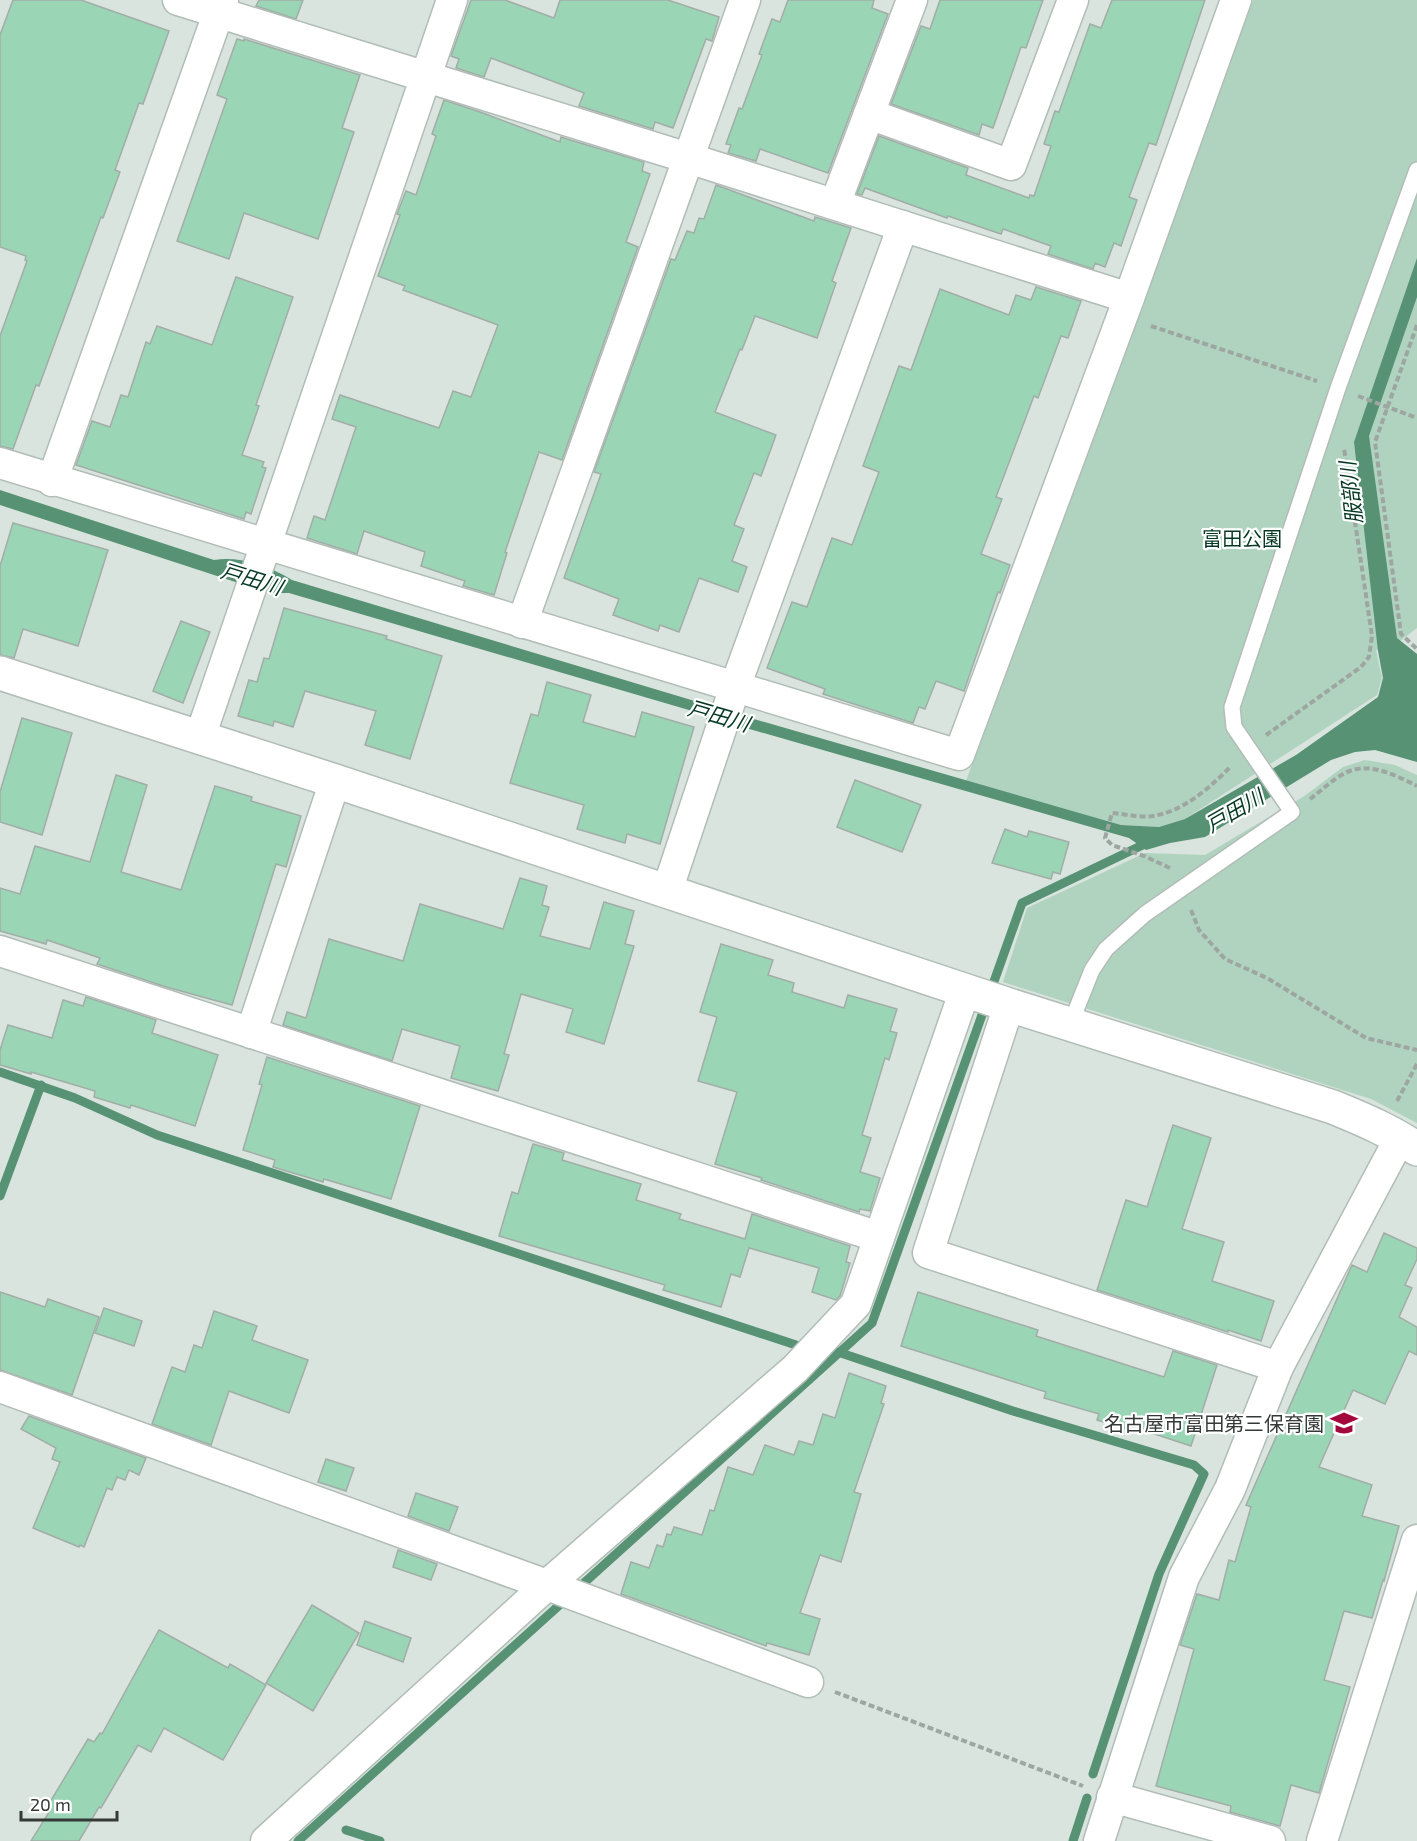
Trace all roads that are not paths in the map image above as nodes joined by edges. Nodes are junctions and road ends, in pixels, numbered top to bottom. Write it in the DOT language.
graph roads {
  1 [pos="178,0"];
  2 [pos="452,0"];
  3 [pos="745,0"];
  4 [pos="912,0"];
  5 [pos="1073,0"];
  6 [pos="1236,0"];
  7 [pos="221,6"];
  8 [pos="426,76"];
  9 [pos="869,114"];
  10 [pos="688,158"];
  11 [pos="1417,170"];
  12 [pos="835,204"];
  13 [pos="903,226"];
  14 [pos="1125,307"];
  15 [pos="0,464"];
  16 [pos="52,480"];
  17 [pos="262,554"];
  18 [pos="522,623"];
  19 [pos="0,674"];
  20 [pos="732,696"];
  21 [pos="200,737"];
  22 [pos="335,781"];
  23 [pos="666,891"];
  24 [pos="0,951"];
  25 [pos="965,990"];
  26 [pos="1009,1005"];
  27 [pos="1070,1025"];
  28 [pos="251,1033"];
  29 [pos="1400,1138"];
  30 [pos="879,1237"];
  31 [pos="1278,1367"];
  32 [pos="0,1387"];
  33 [pos="1417,1540"];
  34 [pos="564,1591"];
  35 [pos="808,1682"];
  36 [pos="1112,1797"];
  37 [pos="266,1841"];
  38 [pos="1099,1841"];
  39 [pos="1270,1841"];
  40 [pos="1323,1841"];
  1 -- 7 [label="street"];
  2 -- 8 [label="street"];
  3 -- 10 [label="street"];
  4 -- 9 [label="street"];
  5 -- 9 [label="street"];
  6 -- 14 [label="street"];
  7 -- 8 [label="street"];
  7 -- 16 [label="street"];
  8 -- 10 [label="street"];
  8 -- 17 [label="street"];
  9 -- 12 [label="street"];
  10 -- 12 [label="street"];
  10 -- 18 [label="street"];
  11 -- 27 [label="lane"];
  12 -- 13 [label="street"];
  13 -- 14 [label="street"];
  13 -- 20 [label="street"];
  14 -- 20 [label="street"];
  15 -- 16 [label="street"];
  16 -- 17 [label="street"];
  17 -- 18 [label="street"];
  17 -- 21 [label="street"];
  18 -- 20 [label="street"];
  19 -- 21 [label="street"];
  20 -- 23 [label="street"];
  21 -- 22 [label="street"];
  22 -- 23 [label="street"];
  22 -- 28 [label="street"];
  23 -- 25 [label="street"];
  24 -- 28 [label="street"];
  25 -- 26 [label="street"];
  25 -- 30 [label="street"];
  26 -- 27 [label="street"];
  26 -- 31 [label="street"];
  27 -- 29 [label="street"];
  28 -- 30 [label="street"];
  29 -- 31 [label="street"];
  30 -- 34 [label="street"];
  31 -- 36 [label="street"];
  32 -- 34 [label="street"];
  33 -- 40 [label="street"];
  34 -- 35 [label="street"];
  34 -- 37 [label="street"];
  36 -- 38 [label="street"];
  36 -- 39 [label="street"];
}
